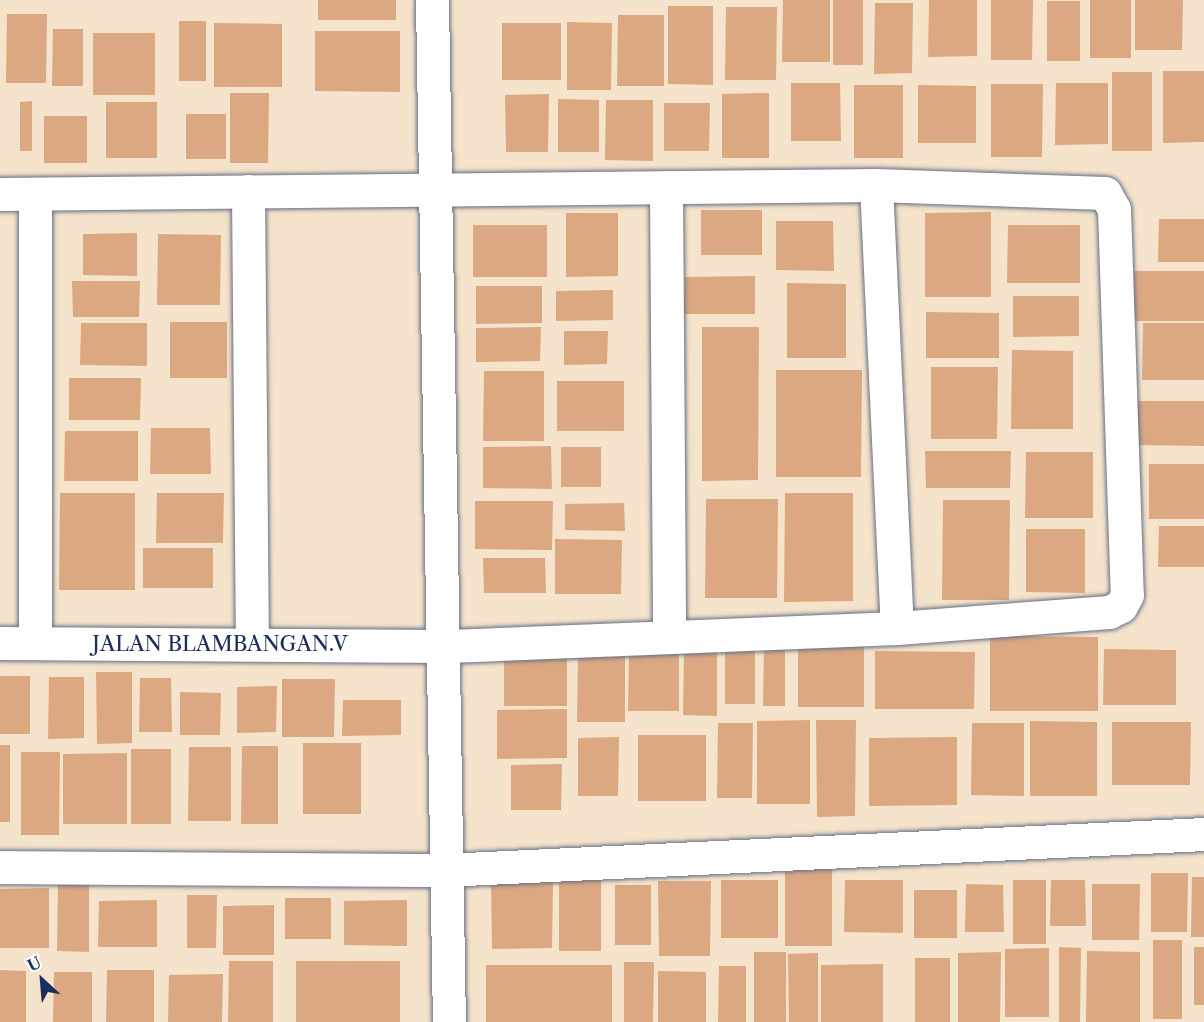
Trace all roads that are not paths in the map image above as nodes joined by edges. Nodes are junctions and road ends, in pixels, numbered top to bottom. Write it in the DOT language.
graph roads {
  1 [pos="432,0"];
  2 [pos="876,185"];
  3 [pos="666,187"];
  4 [pos="434,190"];
  5 [pos="248,191"];
  6 [pos="0,194"];
  7 [pos="35,194"];
  8 [pos="897,628"];
  9 [pos="669,637"];
  10 [pos="0,643"];
  11 [pos="35,643"];
  12 [pos="252,644"];
  13 [pos="441,646"];
  14 [pos="1204,834"];
  15 [pos="0,867"];
  16 [pos="444,870"];
  17 [pos="449,1022"];
  1 -- 4 [label="street"];
  2 -- 3 [label="street"];
  2 -- 8 [label="street"];
  2 -- 8 [label="street, JALAN BLAMBANGAN.V"];
  3 -- 4 [label="street"];
  3 -- 9 [label="street"];
  4 -- 5 [label="street"];
  4 -- 13 [label="street"];
  5 -- 7 [label="street"];
  5 -- 12 [label="street"];
  6 -- 7 [label="street"];
  7 -- 11 [label="street"];
  8 -- 9 [label="street, JALAN BLAMBANGAN.V"];
  9 -- 13 [label="street, JALAN BLAMBANGAN.V"];
  10 -- 11 [label="street, JALAN BLAMBANGAN.V"];
  11 -- 12 [label="street, JALAN BLAMBANGAN.V"];
  12 -- 13 [label="street, JALAN BLAMBANGAN.V"];
  13 -- 16 [label="street"];
  14 -- 16 [label="street"];
  15 -- 16 [label="street"];
  16 -- 17 [label="street"];
}
